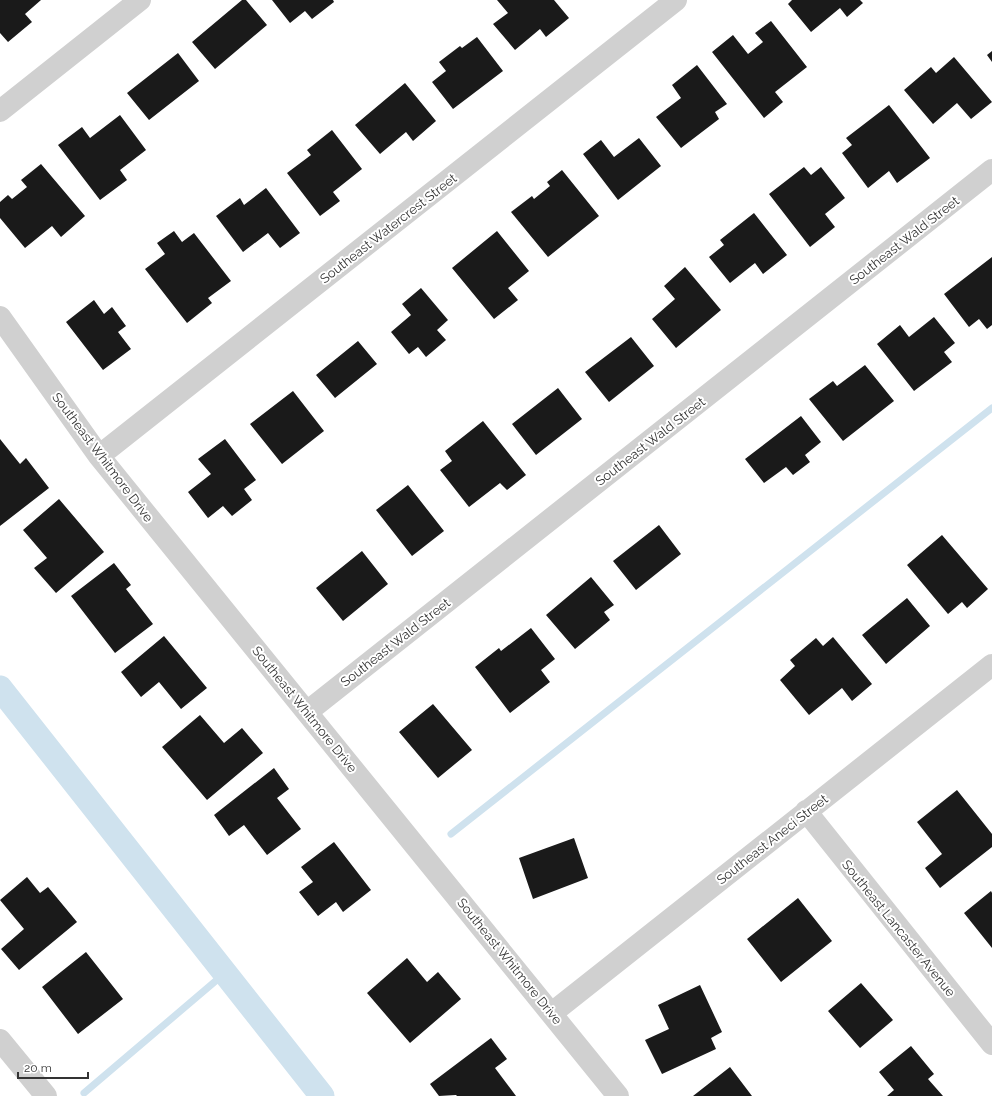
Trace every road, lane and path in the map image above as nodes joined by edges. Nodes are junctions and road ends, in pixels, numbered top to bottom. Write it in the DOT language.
graph roads {
  1 [pos="140,0"];
  2 [pos="676,0"];
  3 [pos="0,111"];
  4 [pos="992,170"];
  5 [pos="0,317"];
  6 [pos="99,456"];
  7 [pos="992,665"];
  8 [pos="307,712"];
  9 [pos="806,812"];
  10 [pos="552,1013"];
  11 [pos="0,1040"];
  12 [pos="992,1044"];
  13 [pos="46,1096"];
  14 [pos="618,1096"];
  1 -- 3 [label="street"];
  2 -- 6 [label="street, Southeast Watercrest Street"];
  4 -- 8 [label="street, Southeast Wald Street"];
  5 -- 6 [label="street, Southeast Whitmore Drive"];
  6 -- 8 [label="street, Southeast Whitmore Drive"];
  7 -- 9 [label="street, Southeast Aneci Street"];
  8 -- 10 [label="street, Southeast Whitmore Drive"];
  9 -- 10 [label="street, Southeast Aneci Street"];
  9 -- 12 [label="street, Southeast Lancaster Avenue"];
  10 -- 14 [label="street, Southeast Whitmore Drive"];
  11 -- 13 [label="street"];
}
